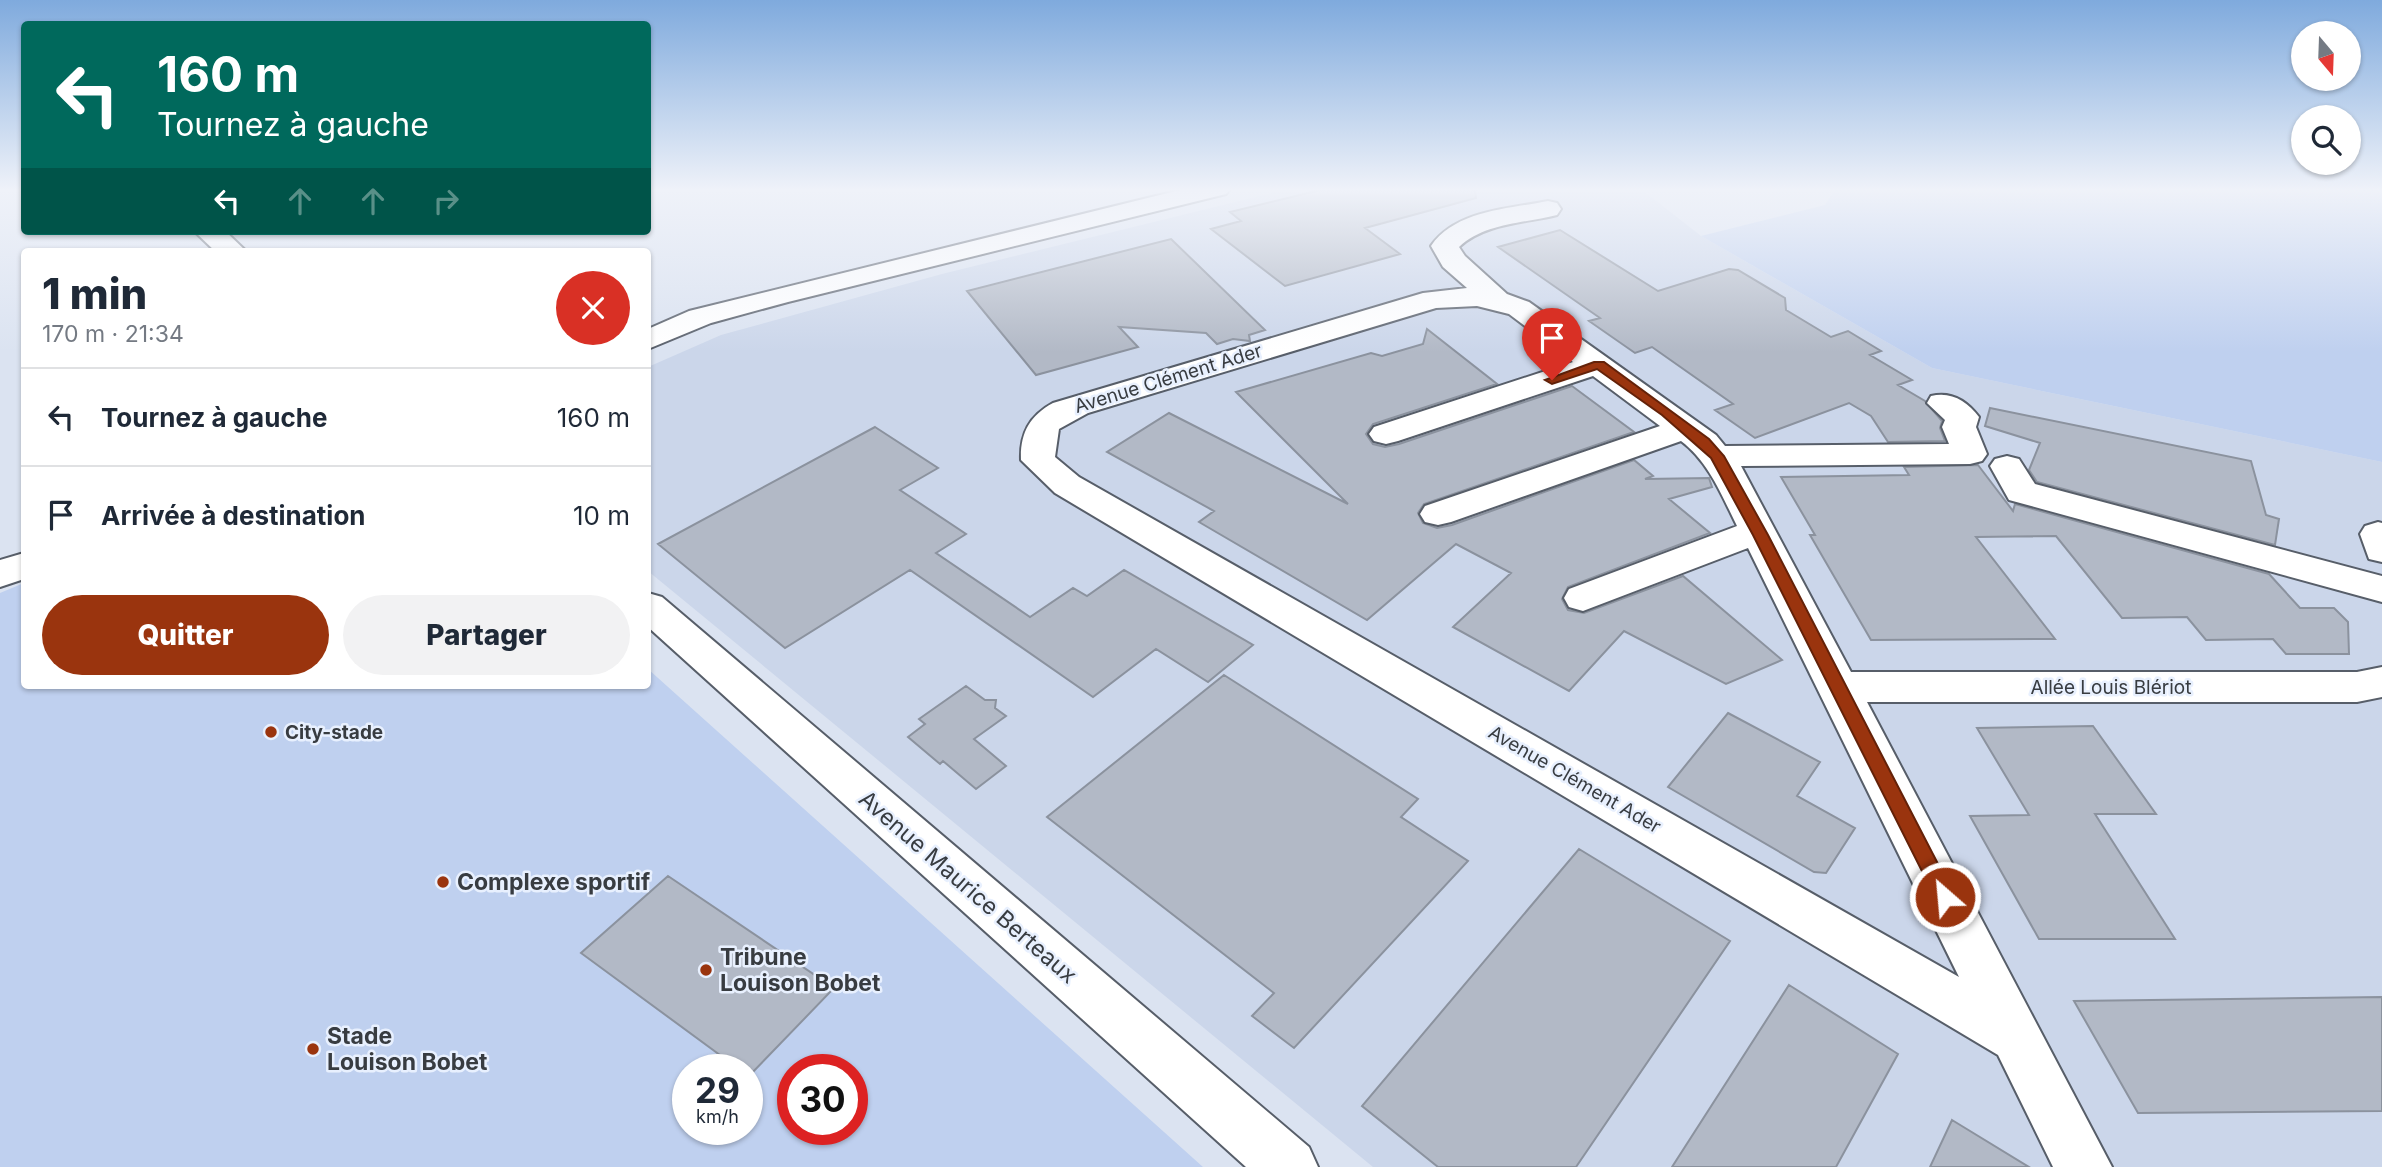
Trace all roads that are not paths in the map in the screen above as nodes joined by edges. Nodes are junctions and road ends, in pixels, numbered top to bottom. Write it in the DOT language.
graph roads {
  1 [pos="992,243"];
  2 [pos="1447,243"];
  3 [pos="1495,297"];
  4 [pos="651,339"];
  5 [pos="1599,365"];
  6 [pos="1943,403"];
  7 [pos="1686,428"];
  8 [pos="1386,434"];
  9 [pos="1717,456"];
  10 [pos="2007,466"];
  11 [pos="1438,514"];
  12 [pos="1761,535"];
  13 [pos="21,566"];
  14 [pos="0,574"];
  15 [pos="2382,589"];
  16 [pos="1583,598"];
  17 [pos="651,609"];
  18 [pos="2382,682"];
  19 [pos="1839,687"];
  20 [pos="2015,1037"];
  21 [pos="1289,1167"];
  22 [pos="2083,1167"];
  1 -- 4 [label="street"];
  2 -- 3 [label="street"];
  3 -- 5 [label="street, Avenue Clément Ader"];
  3 -- 20 [label="street, Avenue Clément Ader"];
  5 -- 7 [label="street, Avenue Clément Ader"];
  5 -- 8 [label="street"];
  6 -- 9 [label="street"];
  7 -- 9 [label="street, Avenue Clément Ader"];
  7 -- 11 [label="street"];
  9 -- 12 [label="street, Avenue Clément Ader"];
  10 -- 15 [label="street"];
  12 -- 16 [label="street"];
  12 -- 19 [label="street, Avenue Clément Ader"];
  13 -- 14 [label="street"];
  17 -- 21 [label="street, Avenue Maurice Berteaux"];
  18 -- 19 [label="street, Allée Louis Blériot"];
  19 -- 20 [label="street, Avenue Clément Ader"];
  20 -- 22 [label="street, Avenue Clément Ader"];
}
